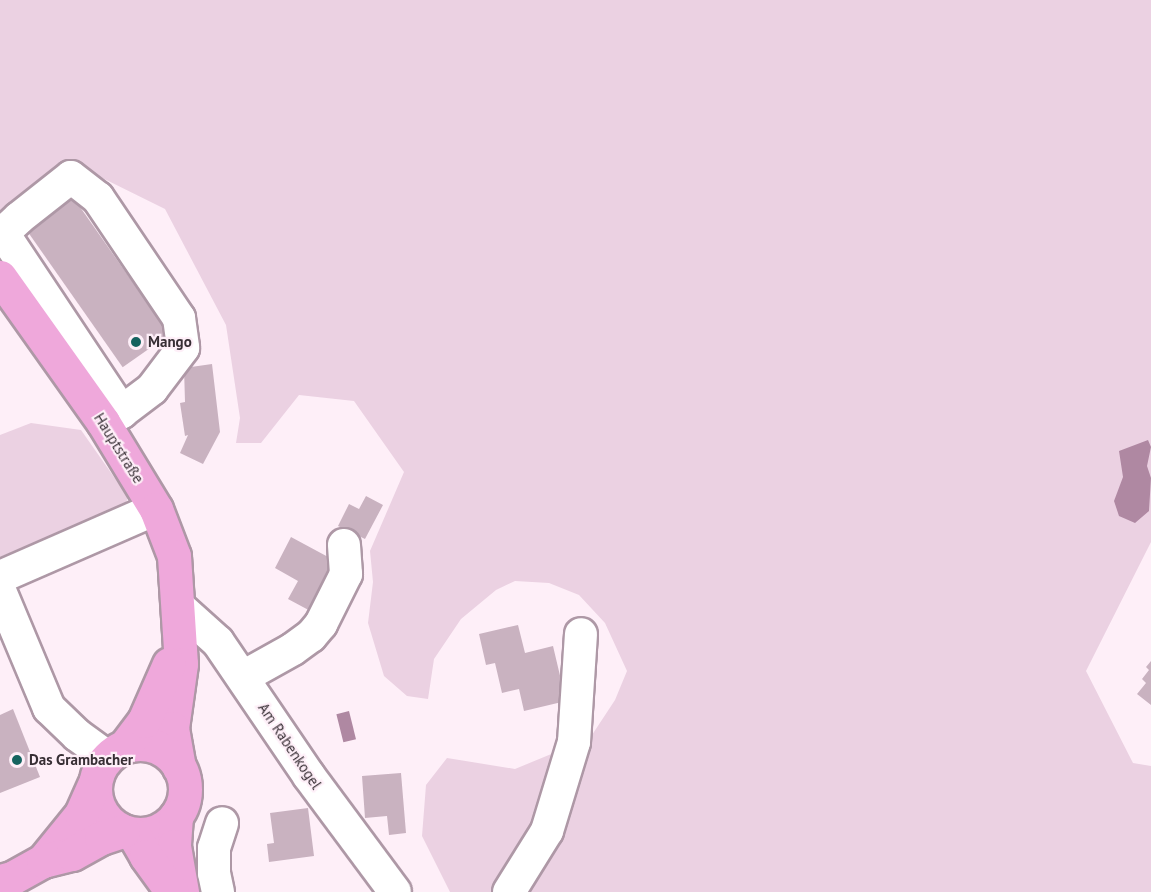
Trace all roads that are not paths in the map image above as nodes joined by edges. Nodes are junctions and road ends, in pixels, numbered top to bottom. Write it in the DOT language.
graph roads {
  1 [pos="2,236"];
  2 [pos="0,276"];
  3 [pos="113,417"];
  4 [pos="156,509"];
  5 [pos="345,544"];
  6 [pos="0,577"];
  7 [pos="0,591"];
  8 [pos="179,607"];
  9 [pos="581,634"];
  10 [pos="178,643"];
  11 [pos="243,677"];
  12 [pos="109,763"];
  13 [pos="179,767"];
  14 [pos="176,816"];
  15 [pos="222,823"];
  16 [pos="129,833"];
  17 [pos="43,861"];
  18 [pos="0,881"];
  19 [pos="172,892"];
  20 [pos="182,892"];
  21 [pos="218,892"];
  22 [pos="395,892"];
  23 [pos="509,892"];
  1 -- 3 [label="street"];
  1 -- 3 [label="street"];
  2 -- 3 [label="main road, Hauptstraße"];
  3 -- 4 [label="main road, Hauptstraße"];
  4 -- 6 [label="street"];
  4 -- 8 [label="main road, Hauptstraße"];
  5 -- 11 [label="street"];
  7 -- 12 [label="street"];
  8 -- 10 [label="main road, Hauptstraße"];
  8 -- 11 [label="street, Am Rabenkogel"];
  9 -- 23 [label="street"];
  10 -- 12 [label="main road, Hauptstraße"];
  10 -- 13 [label="main road, Hauptstraße"];
  11 -- 22 [label="street, Am Rabenkogel"];
  12 -- 13 [label="main road"];
  12 -- 16 [label="main road"];
  12 -- 17 [label="main road, Hauptstraße"];
  13 -- 14 [label="main road, Hauptstraße"];
  14 -- 16 [label="main road"];
  14 -- 20 [label="main road, Hauptstraße"];
  15 -- 21 [label="street"];
  16 -- 17 [label="main road"];
  16 -- 19 [label="main road"];
  17 -- 18 [label="main road"];
}
